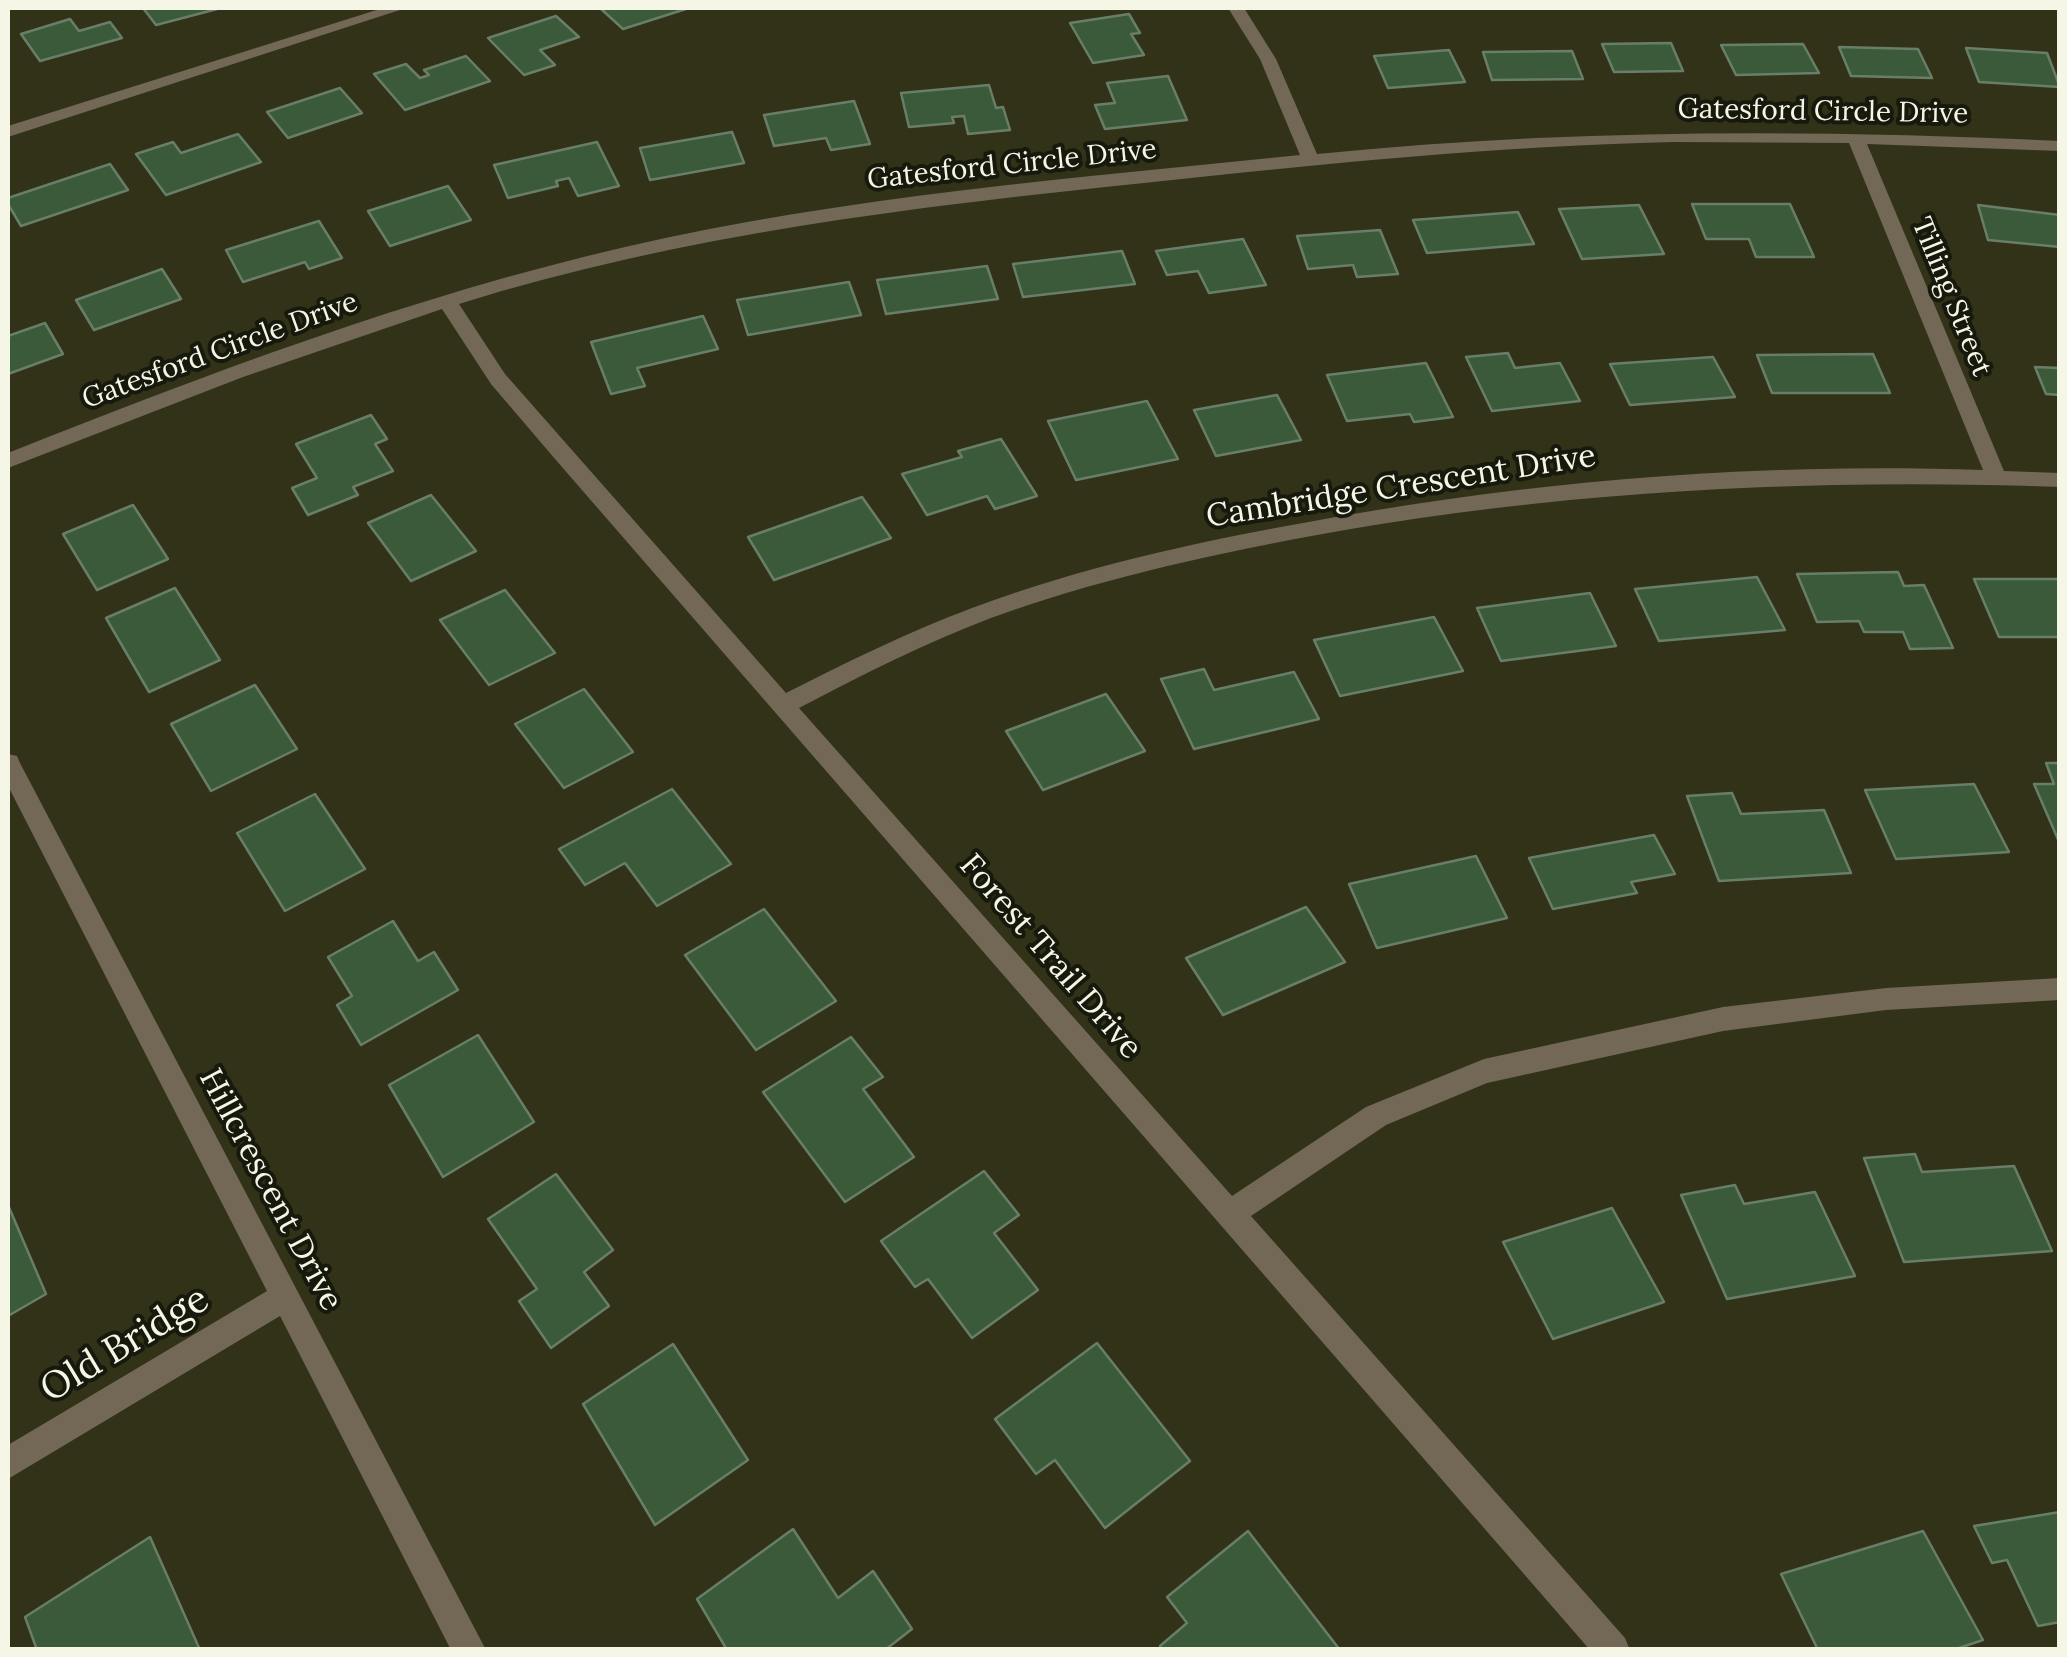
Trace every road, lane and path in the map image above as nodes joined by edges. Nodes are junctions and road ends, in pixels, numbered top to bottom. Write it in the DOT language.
graph roads {
  1 [pos="398,8"];
  2 [pos="1236,8"];
  3 [pos="8,132"];
  4 [pos="1856,138"];
  5 [pos="2060,146"];
  6 [pos="1311,160"];
  7 [pos="447,301"];
  8 [pos="8,460"];
  9 [pos="1996,477"];
  10 [pos="2060,480"];
  11 [pos="782,706"];
  12 [pos="8,762"];
  13 [pos="2060,989"];
  14 [pos="1230,1214"];
  15 [pos="285,1296"];
  16 [pos="8,1463"];
  17 [pos="469,1650"];
  18 [pos="1612,1650"];
  1 -- 3 [label="street"];
  2 -- 6 [label="street"];
  4 -- 5 [label="street, Gatesford Circle Drive"];
  4 -- 6 [label="street, Gatesford Circle Drive"];
  4 -- 9 [label="street, Tilling Street"];
  6 -- 7 [label="street, Gatesford Circle Drive"];
  7 -- 8 [label="street, Gatesford Circle Drive"];
  7 -- 11 [label="street, Forest Trail Drive"];
  9 -- 10 [label="street, Cambridge Crescent Drive"];
  9 -- 11 [label="street, Cambridge Crescent Drive"];
  11 -- 14 [label="street, Forest Trail Drive"];
  12 -- 15 [label="street, Hillcrescent Drive"];
  13 -- 14 [label="street"];
  14 -- 18 [label="street, Forest Trail Drive"];
  15 -- 16 [label="street, Old Bridge"];
  15 -- 17 [label="street, Hillcrescent Drive"];
}
